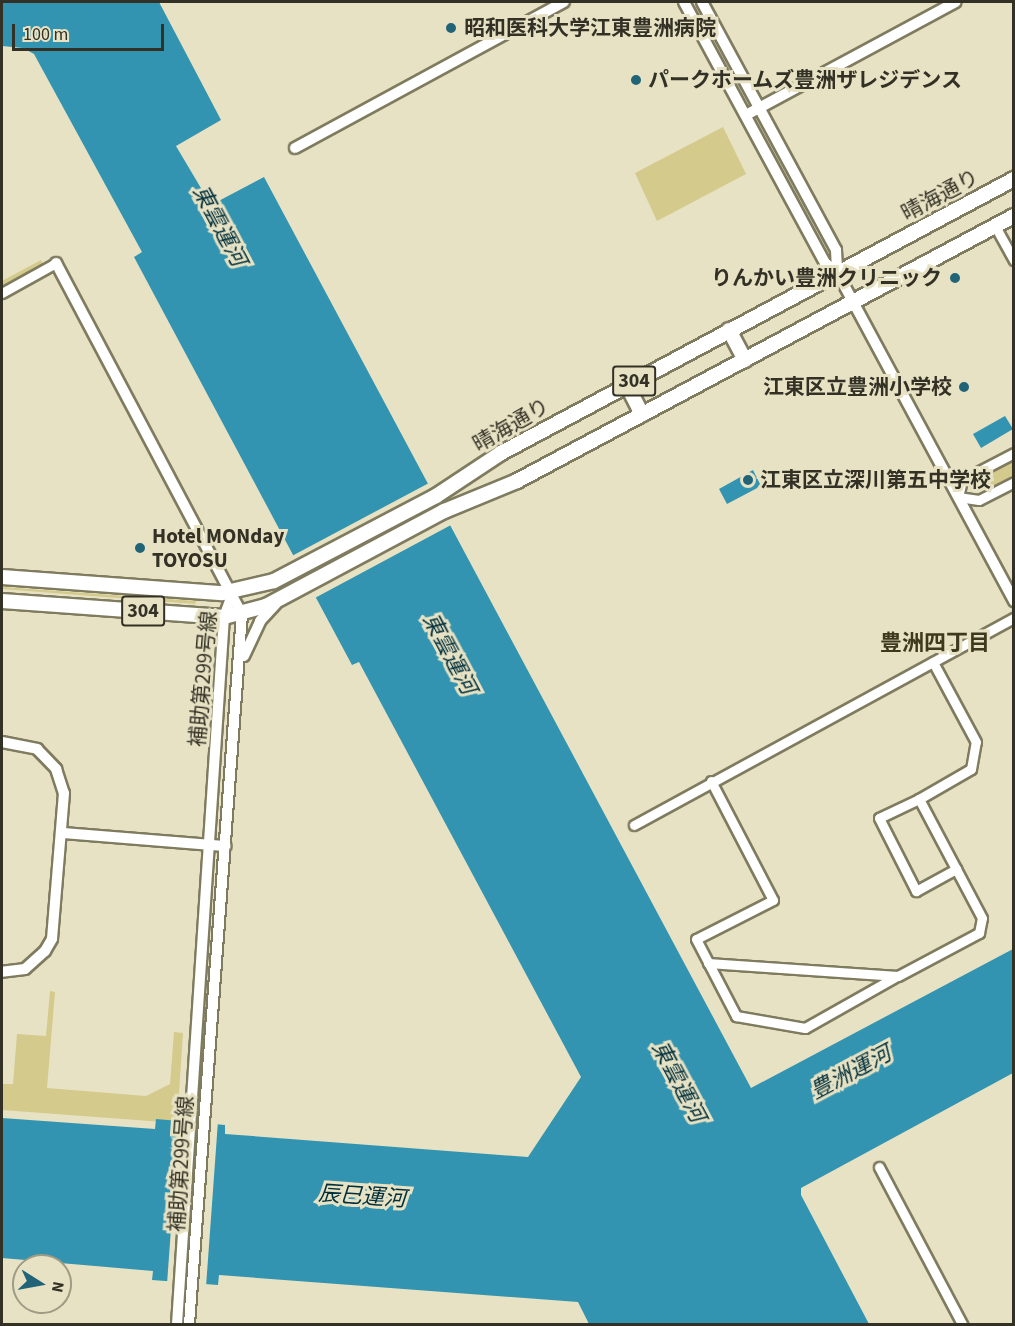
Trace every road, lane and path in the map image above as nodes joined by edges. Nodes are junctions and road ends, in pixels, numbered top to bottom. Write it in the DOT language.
graph roads {
  1 [pos="564,2"];
  2 [pos="684,2"];
  3 [pos="702,2"];
  4 [pos="956,2"];
  5 [pos="760,107"];
  6 [pos="746,115"];
  7 [pos="295,148"];
  8 [pos="1014,179"];
  9 [pos="1014,216"];
  10 [pos="995,226"];
  11 [pos="1014,260"];
  12 [pos="56,263"];
  13 [pos="837,272"];
  14 [pos="2,293"];
  15 [pos="854,302"];
  16 [pos="729,330"];
  17 [pos="745,360"];
  18 [pos="627,385"];
  19 [pos="642,414"];
  20 [pos="1014,453"];
  21 [pos="1014,482"];
  22 [pos="958,497"];
  23 [pos="2,577"];
  24 [pos="233,592"];
  25 [pos="282,599"];
  26 [pos="2,601"];
  27 [pos="1014,601"];
  28 [pos="242,614"];
  29 [pos="224,617"];
  30 [pos="1014,618"];
  31 [pos="933,662"];
  32 [pos="237,679"];
  33 [pos="2,742"];
  34 [pos="711,781"];
  35 [pos="919,799"];
  36 [pos="634,825"];
  37 [pos="62,833"];
  38 [pos="208,845"];
  39 [pos="225,846"];
  40 [pos="956,869"];
  41 [pos="708,963"];
  42 [pos="2,972"];
  43 [pos="898,976"];
  44 [pos="879,1167"];
  45 [pos="177,1324"];
  46 [pos="189,1324"];
  47 [pos="962,1324"];
  1 -- 7 [label="street"];
  2 -- 6 [label="street"];
  3 -- 5 [label="street"];
  4 -- 5 [label="street"];
  5 -- 6 [label="street"];
  5 -- 13 [label="street"];
  6 -- 13 [label="street"];
  8 -- 13 [label="main road, 晴海通り / 304"];
  9 -- 10 [label="main road, 304"];
  10 -- 11 [label="street"];
  10 -- 15 [label="main road, 304"];
  12 -- 14 [label="street"];
  12 -- 24 [label="street"];
  13 -- 15 [label="street"];
  13 -- 16 [label="main road, 晴海通り / 304"];
  15 -- 17 [label="main road, 304"];
  15 -- 22 [label="street"];
  16 -- 17 [label="main road"];
  16 -- 18 [label="main road, 晴海通り / 304"];
  17 -- 19 [label="main road, 304"];
  18 -- 19 [label="main road"];
  18 -- 24 [label="main road, 晴海通り / 304"];
  19 -- 25 [label="main road, 304"];
  20 -- 22 [label="street"];
  21 -- 22 [label="street"];
  22 -- 27 [label="street"];
  23 -- 24 [label="main road, 晴海通り / 304"];
  24 -- 28 [label="street, 補助第299号線"];
  24 -- 29 [label="street, 補助第299号線"];
  25 -- 28 [label="main road, 304"];
  25 -- 32 [label="street"];
  26 -- 29 [label="main road, 304"];
  28 -- 29 [label="main road, 304"];
  28 -- 32 [label="street, 補助第299号線"];
  29 -- 38 [label="street, 補助第299号線"];
  30 -- 31 [label="street"];
  31 -- 34 [label="street"];
  31 -- 35 [label="street"];
  32 -- 39 [label="street, 補助第299号線"];
  33 -- 37 [label="street"];
  34 -- 36 [label="street"];
  34 -- 41 [label="street"];
  35 -- 40 [label="street"];
  35 -- 40 [label="street"];
  37 -- 38 [label="street"];
  37 -- 42 [label="street"];
  38 -- 39 [label="street"];
  38 -- 45 [label="street, 補助第299号線"];
  39 -- 46 [label="street, 補助第299号線"];
  40 -- 43 [label="street"];
  41 -- 43 [label="street"];
  41 -- 43 [label="street"];
  44 -- 47 [label="street"];
}
